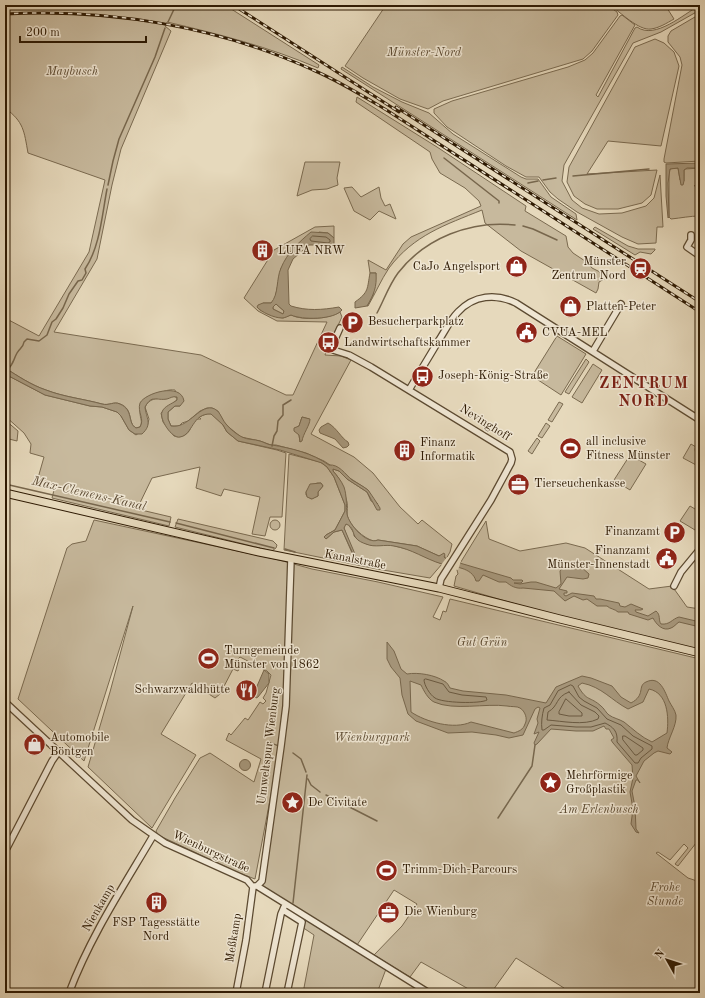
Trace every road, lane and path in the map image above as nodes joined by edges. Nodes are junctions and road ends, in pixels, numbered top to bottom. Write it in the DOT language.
graph roads {
  1 [pos="691,234"];
  2 [pos="700,256"];
  3 [pos="621,304"];
  4 [pos="340,328"];
  5 [pos="593,352"];
  6 [pos="409,390"];
  7 [pos="700,420"];
  8 [pos="5,493"];
  9 [pos="700,549"];
  10 [pos="292,559"];
  11 [pos="674,586"];
  12 [pos="439,588"];
  13 [pos="700,653"];
  14 [pos="5,702"];
  15 [pos="59,751"];
  16 [pos="153,836"];
  17 [pos="5,847"];
  18 [pos="700,872"];
  19 [pos="700,879"];
  20 [pos="255,886"];
  21 [pos="286,904"];
  22 [pos="283,910"];
  23 [pos="69,993"];
  24 [pos="236,993"];
  25 [pos="265,993"];
  26 [pos="287,993"];
  27 [pos="429,993"];
  1 -- 2 [label="street"];
  3 -- 5 [label="street"];
  4 -- 6 [label="street, Nevinghoff"];
  5 -- 6 [label="street"];
  5 -- 7 [label="street"];
  6 -- 12 [label="street, Nevinghoff"];
  8 -- 10 [label="main road, Kanalstraße"];
  9 -- 11 [label="street"];
  10 -- 12 [label="main road, Kanalstraße"];
  10 -- 20 [label="street, Umweltspur Wienburg"];
  12 -- 13 [label="main road, Kanalstraße"];
  14 -- 15 [label="street, Wienburgstraße"];
  15 -- 16 [label="street, Wienburgstraße"];
  15 -- 17 [label="street"];
  16 -- 20 [label="street, Wienburgstraße"];
  16 -- 23 [label="street, Nienkamp"];
  18 -- 19 [label="street"];
  20 -- 21 [label="street, Wienburgstraße"];
  20 -- 24 [label="street, Meßkamp"];
  21 -- 22 [label="street"];
  21 -- 27 [label="street, Wienburgstraße"];
  22 -- 25 [label="street"];
  22 -- 26 [label="street"];
}
